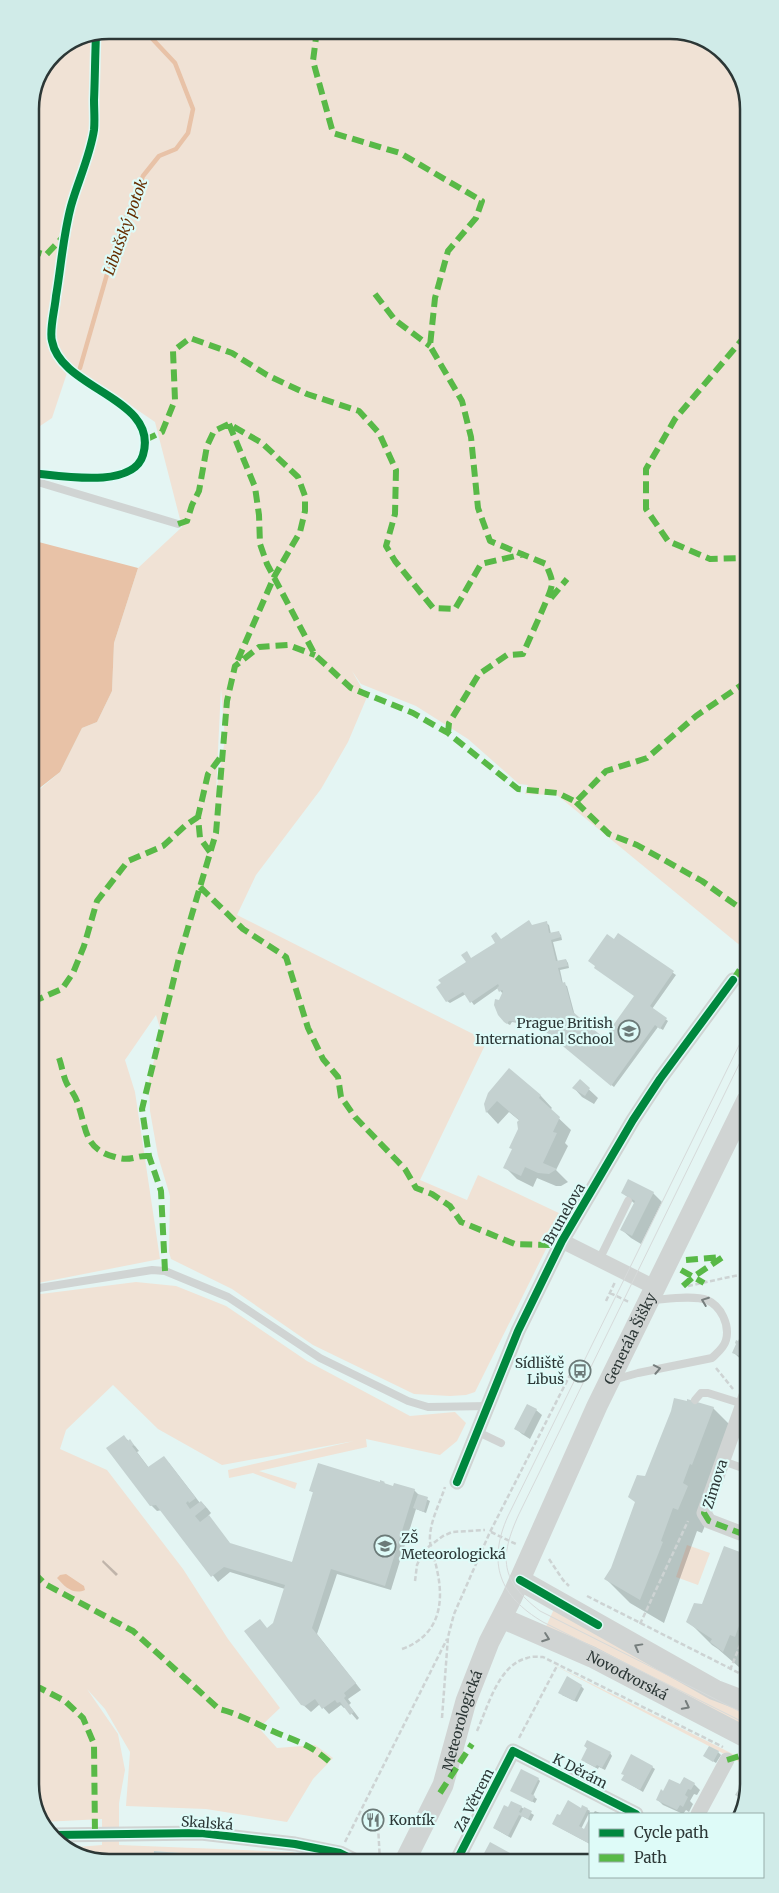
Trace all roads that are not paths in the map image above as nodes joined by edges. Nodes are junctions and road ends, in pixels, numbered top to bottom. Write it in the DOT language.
graph roads {
  1 [pos="39,482"];
  2 [pos="178,524"];
  3 [pos="733,980"];
  4 [pos="740,1113"];
  5 [pos="628,1201"];
  6 [pos="562,1241"];
  7 [pos="599,1260"];
  8 [pos="39,1288"];
  9 [pos="644,1297"];
  10 [pos="610,1381"];
  11 [pos="740,1395"];
  12 [pos="695,1400"];
  13 [pos="488,1406"];
  14 [pos="478,1432"];
  15 [pos="740,1432"];
  16 [pos="501,1443"];
  17 [pos="723,1461"];
  18 [pos="740,1467"];
  19 [pos="451,1484"];
  20 [pos="740,1533"];
  21 [pos="520,1580"];
  22 [pos="502,1618"];
  23 [pos="740,1700"];
  24 [pos="513,1750"];
  25 [pos="735,1751"];
  26 [pos="634,1813"];
  27 [pos="699,1813"];
  28 [pos="60,1835"];
  29 [pos="342,1854"];
  30 [pos="408,1854"];
  31 [pos="460,1854"];
  1 -- 2 [label="lane"];
  3 -- 6 [label="street, Brunelova"];
  4 -- 9 [label="main road, Generála Šišky"];
  5 -- 7 [label="lane"];
  6 -- 7 [label="street, Brunelova"];
  6 -- 13 [label="street, Brunelova"];
  7 -- 9 [label="street, Brunelova"];
  8 -- 13 [label="lane"];
  9 -- 10 [label="main road, Generála Šišky"];
  10 -- 9 [label="lane, one-way"];
  10 -- 21 [label="main road, Generála Šišky"];
  11 -- 12 [label="lane"];
  13 -- 14 [label="street, Brunelova"];
  14 -- 16 [label="lane"];
  14 -- 19 [label="street, Brunelova"];
  15 -- 17 [label="street, Zimova"];
  17 -- 18 [label="lane"];
  17 -- 20 [label="street, Zimova"];
  21 -- 22 [label="main road, Meteorologická"];
  23 -- 21 [label="main road, Novodvorská, one-way"];
  22 -- 25 [label="main road, Novodvorská, one-way"];
  22 -- 30 [label="main road, Meteorologická"];
  24 -- 26 [label="street, K Děrám"];
  24 -- 31 [label="street, Za Větrem"];
  25 -- 27 [label="street"];
  28 -- 29 [label="street, Skalská"];
}
